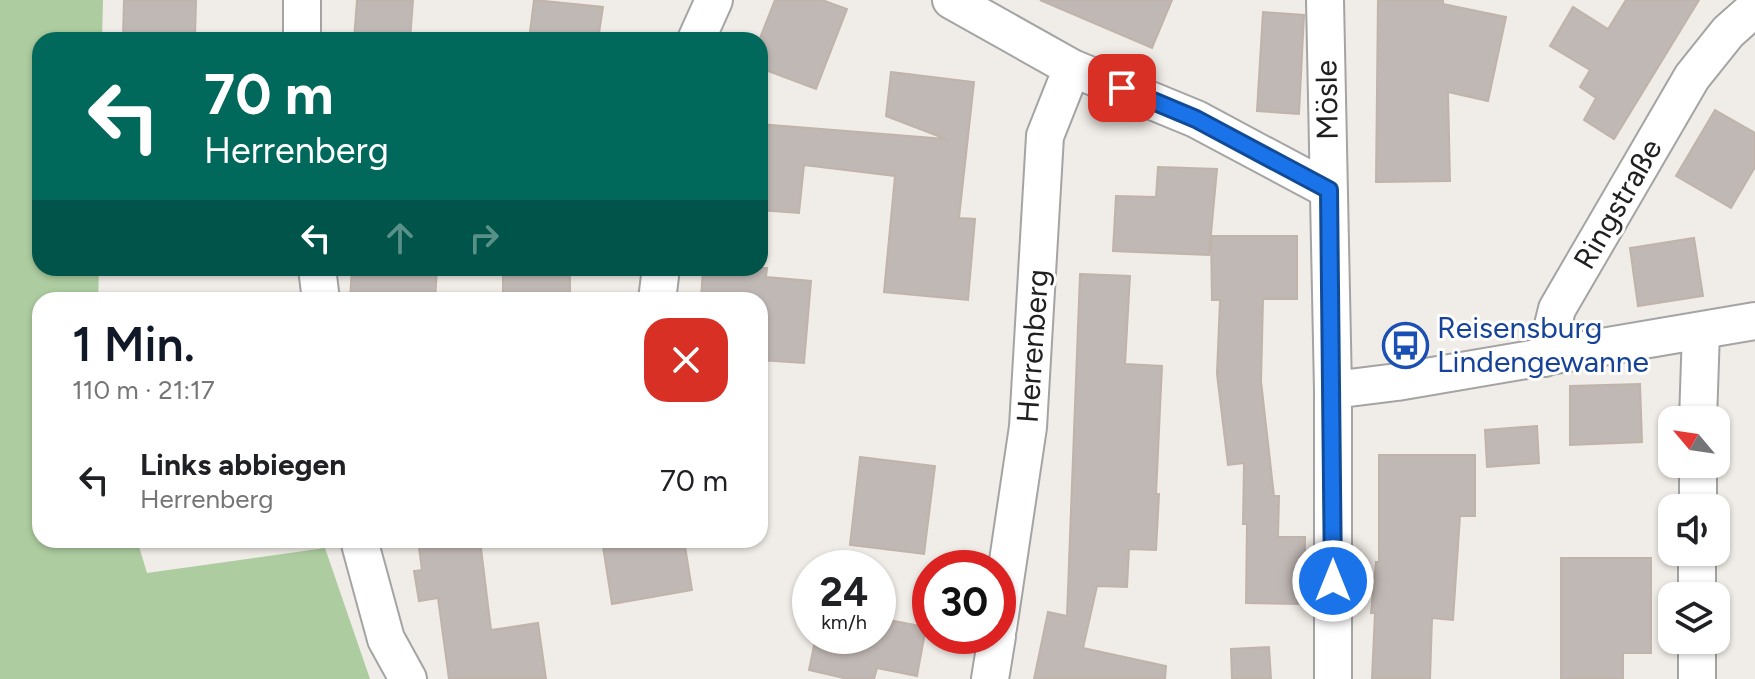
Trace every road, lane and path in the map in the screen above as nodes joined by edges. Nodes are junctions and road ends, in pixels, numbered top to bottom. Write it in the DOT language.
graph roads {
  1 [pos="302,0"];
  2 [pos="714,0"];
  3 [pos="951,0"];
  4 [pos="1325,0"];
  5 [pos="1755,8"];
  6 [pos="302,32"];
  7 [pos="700,32"];
  8 [pos="1072,68"];
  9 [pos="1329,190"];
  10 [pos="1755,321"];
  11 [pos="1701,331"];
  12 [pos="1545,358"];
  13 [pos="1333,390"];
  14 [pos="1698,406"];
  15 [pos="361,548"];
  16 [pos="1010,550"];
  17 [pos="994,654"];
  18 [pos="1697,654"];
  19 [pos="408,679"];
  20 [pos="990,679"];
  21 [pos="1333,679"];
  22 [pos="1697,679"];
  1 -- 6 [label="street"];
  2 -- 7 [label="street"];
  3 -- 8 [label="street"];
  4 -- 9 [label="street, Mösle"];
  5 -- 12 [label="street, Ringstraße"];
  8 -- 9 [label="street"];
  8 -- 16 [label="street, Herrenberg"];
  9 -- 13 [label="street, Mösle"];
  10 -- 11 [label="street"];
  11 -- 12 [label="street"];
  11 -- 14 [label="street"];
  12 -- 13 [label="street"];
  13 -- 21 [label="street, Mösle"];
  15 -- 19 [label="street"];
  17 -- 20 [label="street"];
  18 -- 22 [label="street"];
}
